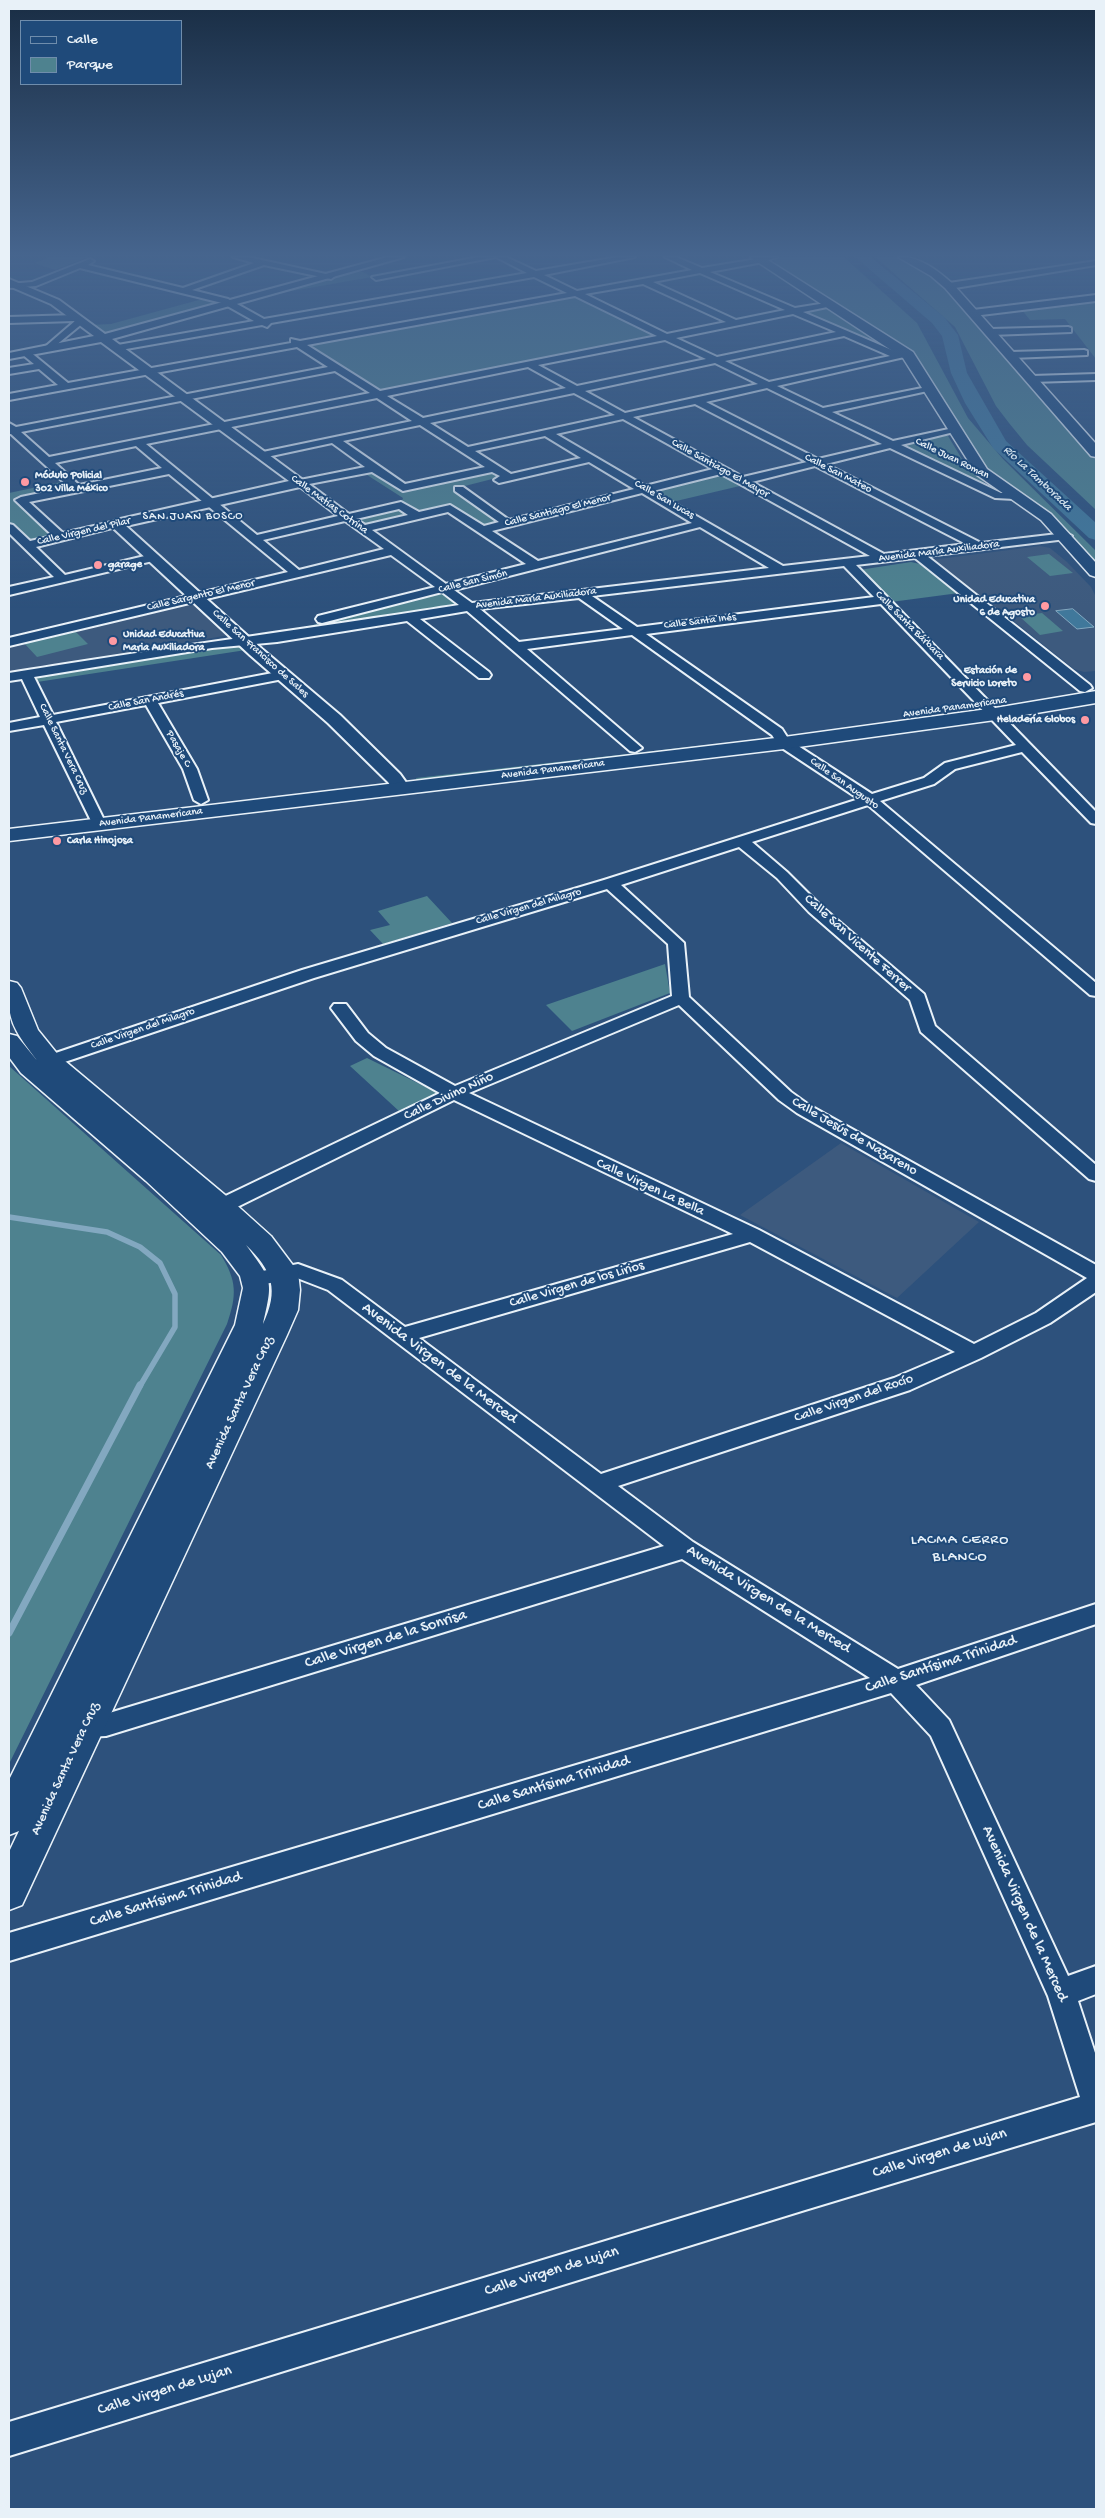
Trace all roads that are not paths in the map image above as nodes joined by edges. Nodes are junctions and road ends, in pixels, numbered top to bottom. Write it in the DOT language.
graph roads {
  1 [pos="51,375"];
  2 [pos="133,375"];
  3 [pos="150,375"];
  4 [pos="304,375"];
  5 [pos="347,375"];
  6 [pos="478,375"];
  7 [pos="549,375"];
  8 [pos="643,375"];
  9 [pos="747,375"];
  10 [pos="817,375"];
  11 [pos="919,375"];
  12 [pos="1028,375"];
  13 [pos="1096,377"];
  14 [pos="1032,379"];
  15 [pos="768,385"];
  16 [pos="66,387"];
  17 [pos="930,388"];
  18 [pos="576,389"];
  19 [pos="379,395"];
  20 [pos="9,397"];
  21 [pos="183,398"];
  22 [pos="695,400"];
  23 [pos="822,411"];
  24 [pos="623,415"];
  25 [pos="421,421"];
  26 [pos="222,427"];
  27 [pos="10,429"];
  28 [pos="954,430"];
  29 [pos="545,432"];
  30 [pos="334,440"];
  31 [pos="138,443"];
  32 [pos="892,444"];
  33 [pos="1094,447"];
  34 [pos="467,450"];
  35 [pos="262,455"];
  36 [pos="590,459"];
  37 [pos="47,462"];
  38 [pos="818,463"];
  39 [pos="374,468"];
  40 [pos="494,468"];
  41 [pos="170,470"];
  42 [pos="723,470"];
  43 [pos="510,478"];
  44 [pos="66,479"];
  45 [pos="742,481"];
  46 [pos="300,483"];
  47 [pos="18,489"];
  48 [pos="77,489"];
  49 [pos="645,489"];
  50 [pos="1015,496"];
  51 [pos="212,504"];
  52 [pos="418,516"];
  53 [pos="347,517"];
  54 [pos="507,523"];
  55 [pos="116,524"];
  56 [pos="704,524"];
  57 [pos="9,527"];
  58 [pos="362,529"];
  59 [pos="481,530"];
  60 [pos="1066,536"];
  61 [pos="61,537"];
  62 [pos="254,539"];
  63 [pos="28,545"];
  64 [pos="980,547"];
  65 [pos="392,550"];
  66 [pos="919,555"];
  67 [pos="153,558"];
  68 [pos="884,559"];
  69 [pos="847,562"];
  70 [pos="536,566"];
  71 [pos="781,570"];
  72 [pos="1096,572"];
  73 [pos="296,573"];
  74 [pos="63,579"];
  75 [pos="445,589"];
  76 [pos="9,591"];
  77 [pos="580,593"];
  78 [pos="197,597"];
  79 [pos="882,600"];
  80 [pos="470,607"];
  81 [pos="410,617"];
  82 [pos="635,630"];
  83 [pos="242,640"];
  84 [pos="9,642"];
  85 [pos="518,646"];
  86 [pos="26,674"];
  87 [pos="283,675"];
  88 [pos="484,675"];
  89 [pos="9,677"];
  90 [pos="1093,691"];
  91 [pos="150,700"];
  92 [pos="990,709"];
  93 [pos="49,720"];
  94 [pos="9,728"];
  95 [pos="780,737"];
  96 [pos="1027,746"];
  97 [pos="635,748"];
  98 [pos="398,783"];
  99 [pos="869,799"];
  100 [pos="201,800"];
  101 [pos="96,819"];
  102 [pos="1096,820"];
  103 [pos="9,823"];
  104 [pos="9,835"];
  105 [pos="740,840"];
  106 [pos="610,883"];
  107 [pos="9,988"];
  108 [pos="1096,992"];
  109 [pos="681,998"];
  110 [pos="340,1008"];
  111 [pos="9,1041"];
  112 [pos="40,1065"];
  113 [pos="454,1093"];
  114 [pos="1096,1174"];
  115 [pos="222,1206"];
  116 [pos="752,1235"];
  117 [pos="1096,1274"];
  118 [pos="269,1276"];
  119 [pos="1096,1282"];
  120 [pos="402,1335"];
  121 [pos="974,1353"];
  122 [pos="597,1484"];
  123 [pos="685,1550"];
  124 [pos="1096,1614"];
  125 [pos="896,1681"];
  126 [pos="86,1726"];
  127 [pos="9,1818"];
  128 [pos="9,1892"];
  129 [pos="9,1947"];
  130 [pos="1096,1980"];
  131 [pos="1061,1993"];
  132 [pos="1096,2100"];
  133 [pos="1096,2107"];
  134 [pos="9,2439"];
  1 -- 16 [label="street"];
  2 -- 16 [label="street"];
  3 -- 21 [label="street, Calle Matías Cotrina"];
  4 -- 21 [label="street"];
  5 -- 19 [label="street"];
  6 -- 19 [label="street"];
  7 -- 18 [label="street, Calle Santiago El Mayor"];
  8 -- 18 [label="street"];
  9 -- 15 [label="street, Calle Juan Roman"];
  10 -- 15 [label="street"];
  11 -- 17 [label="main road"];
  12 -- 14 [label="main road"];
  13 -- 14 [label="street"];
  14 -- 33 [label="main road"];
  15 -- 22 [label="street"];
  15 -- 23 [label="street, Calle Juan Roman"];
  16 -- 20 [label="street"];
  17 -- 23 [label="street"];
  17 -- 28 [label="main road"];
  18 -- 24 [label="street, Calle Santiago El Mayor"];
  18 -- 25 [label="street"];
  19 -- 25 [label="street"];
  19 -- 26 [label="street"];
  21 -- 26 [label="street, Calle Matías Cotrina"];
  21 -- 27 [label="street"];
  22 -- 24 [label="street"];
  22 -- 38 [label="street, Calle San Mateo"];
  23 -- 32 [label="street, Calle Juan Roman"];
  24 -- 29 [label="street"];
  24 -- 42 [label="street, Calle Santiago El Mayor"];
  25 -- 30 [label="street"];
  25 -- 34 [label="street"];
  26 -- 31 [label="street"];
  26 -- 35 [label="street, Calle Matías Cotrina"];
  27 -- 37 [label="street"];
  28 -- 32 [label="street"];
  28 -- 50 [label="main road"];
  29 -- 34 [label="street"];
  29 -- 36 [label="street, Calle San Lucas"];
  30 -- 35 [label="street"];
  30 -- 39 [label="street"];
  31 -- 37 [label="street"];
  31 -- 41 [label="street"];
  32 -- 38 [label="street"];
  32 -- 50 [label="street, Calle Juan Roman"];
  34 -- 40 [label="street"];
  35 -- 46 [label="street, Calle Matías Cotrina"];
  36 -- 43 [label="street"];
  36 -- 49 [label="street, Calle San Lucas"];
  37 -- 44 [label="street"];
  38 -- 45 [label="street"];
  38 -- 64 [label="street, Calle San Mateo"];
  39 -- 40 [label="street"];
  39 -- 46 [label="street, Calle Virgen del Pilar"];
  40 -- 43 [label="street"];
  41 -- 48 [label="street"];
  41 -- 51 [label="street"];
  42 -- 45 [label="street, Calle Santiago El Mayor"];
  42 -- 49 [label="street, Calle Santiago El Menor"];
  43 -- 54 [label="street"];
  44 -- 47 [label="street"];
  44 -- 48 [label="street"];
  45 -- 68 [label="street, Calle Santiago El Mayor"];
  46 -- 51 [label="street, Calle Virgen del Pilar"];
  46 -- 53 [label="street, Calle Matías Cotrina"];
  48 -- 61 [label="street"];
  49 -- 54 [label="street, Calle Santiago El Menor"];
  49 -- 56 [label="street, Calle San Lucas"];
  50 -- 60 [label="main road"];
  51 -- 55 [label="street, Calle Virgen del Pilar"];
  51 -- 62 [label="street"];
  52 -- 53 [label="street"];
  52 -- 58 [label="street"];
  52 -- 59 [label="street"];
  53 -- 58 [label="street, Calle Matías Cotrina"];
  53 -- 62 [label="street"];
  54 -- 59 [label="street, Calle Santiago El Menor"];
  55 -- 61 [label="street, Calle Virgen del Pilar"];
  55 -- 67 [label="street, Calle San Francisco de Sales"];
  56 -- 70 [label="street, Calle San Simón"];
  56 -- 71 [label="street, Calle San Lucas"];
  57 -- 63 [label="street, Calle Virgen del Pilar"];
  58 -- 65 [label="street, Calle Matías Cotrina"];
  59 -- 70 [label="street"];
  60 -- 64 [label="street, Avenida María Auxiliadora"];
  60 -- 72 [label="main road"];
  61 -- 63 [label="street, Calle Virgen del Pilar"];
  62 -- 73 [label="street"];
  63 -- 74 [label="street, Calle Virgen del Pilar"];
  64 -- 66 [label="street, Avenida María Auxiliadora"];
  65 -- 73 [label="street, Calle Sargento El Menor"];
  65 -- 75 [label="street, Calle Matías Cotrina"];
  66 -- 68 [label="street, Avenida María Auxiliadora"];
  66 -- 90 [label="street"];
  67 -- 74 [label="street"];
  67 -- 78 [label="street, Calle San Francisco de Sales"];
  68 -- 69 [label="street, Avenida María Auxiliadora"];
  69 -- 71 [label="street, Avenida María Auxiliadora"];
  69 -- 79 [label="street, Calle Santa Bárbara"];
  70 -- 75 [label="street, Calle San Simón"];
  71 -- 77 [label="street, Avenida María Auxiliadora"];
  73 -- 78 [label="street, Calle Sargento El Menor"];
  74 -- 76 [label="street"];
  75 -- 80 [label="street, Calle Matías Cotrina"];
  75 -- 83 [label="street, Calle San Simón"];
  77 -- 80 [label="street, Avenida María Auxiliadora"];
  77 -- 82 [label="street, Calle San Augusto"];
  78 -- 83 [label="street, Calle San Francisco de Sales"];
  78 -- 84 [label="street, Calle Sargento El Menor"];
  79 -- 82 [label="street, Calle Santa Inés"];
  79 -- 92 [label="street, Calle Santa Bárbara"];
  80 -- 81 [label="street, Avenida María Auxiliadora"];
  80 -- 85 [label="street, Calle Matías Cotrina"];
  81 -- 83 [label="street, Avenida María Auxiliadora"];
  81 -- 88 [label="street"];
  82 -- 85 [label="street, Calle Santa Inés"];
  82 -- 95 [label="street, Calle San Augusto"];
  83 -- 86 [label="street, Avenida María Auxiliadora"];
  83 -- 87 [label="street, Calle San Francisco de Sales"];
  85 -- 97 [label="street, Calle Matías Cotrina"];
  86 -- 89 [label="street, Avenida María Auxiliadora"];
  86 -- 93 [label="street, Calle Santa Vera Cruz"];
  87 -- 91 [label="street, Calle San Andrés"];
  87 -- 98 [label="street, Calle San Francisco de Sales"];
  90 -- 92 [label="main road, Avenida Panamericana"];
  91 -- 93 [label="street, Calle San Andrés"];
  91 -- 100 [label="street, Pasaje C"];
  92 -- 95 [label="main road, Avenida Panamericana"];
  92 -- 96 [label="street, Calle Santa Bárbara"];
  93 -- 94 [label="street, Calle San Andrés"];
  93 -- 101 [label="street, Calle Santa Vera Cruz"];
  95 -- 97 [label="main road, Avenida Panamericana"];
  95 -- 98 [label="main road, Avenida Panamericana"];
  95 -- 99 [label="street, Calle San Augusto"];
  96 -- 99 [label="street, Calle Virgen del Milagro"];
  96 -- 102 [label="street, Calle Santa Bárbara"];
  97 -- 98 [label="main road, Avenida Panamericana"];
  98 -- 100 [label="main road, Avenida Panamericana"];
  98 -- 101 [label="main road, Avenida Panamericana"];
  99 -- 105 [label="street, Calle Virgen del Milagro"];
  99 -- 108 [label="street, Calle San Augusto"];
  100 -- 101 [label="main road, Avenida Panamericana"];
  101 -- 103 [label="main road, Avenida Panamericana"];
  101 -- 104 [label="main road, Avenida Panamericana"];
  105 -- 106 [label="street, Calle Virgen del Milagro"];
  105 -- 114 [label="street, Calle San Vicente Ferrer"];
  106 -- 109 [label="street"];
  106 -- 112 [label="street, Calle Virgen del Milagro"];
  107 -- 112 [label="main road, Avenida Santa Vera Cruz"];
  109 -- 113 [label="street, Calle Divino Niño"];
  109 -- 117 [label="street, Calle Jesús de Nazareno"];
  110 -- 113 [label="street, Calle Virgen La Bella"];
  111 -- 112 [label="main road, Avenida Santa Vera Cruz"];
  112 -- 115 [label="main road, Avenida Santa Vera Cruz"];
  112 -- 118 [label="main road, Avenida Santa Vera Cruz"];
  113 -- 115 [label="street, Calle Divino Niño"];
  113 -- 116 [label="street, Calle Virgen La Bella"];
  115 -- 118 [label="main road, Avenida Santa Vera Cruz"];
  116 -- 120 [label="street, Calle Virgen de los Lirios"];
  116 -- 121 [label="street, Calle Virgen La Bella"];
  118 -- 120 [label="street, Avenida Virgen de la Merced"];
  118 -- 126 [label="main road, Avenida Santa Vera Cruz"];
  118 -- 127 [label="main road, Avenida Santa Vera Cruz"];
  119 -- 121 [label="street, Calle Virgen del Rocío"];
  120 -- 122 [label="street, Avenida Virgen de la Merced"];
  121 -- 122 [label="street, Calle Virgen del Rocío"];
  122 -- 123 [label="street, Avenida Virgen de la Merced"];
  123 -- 125 [label="street, Avenida Virgen de la Merced"];
  123 -- 126 [label="street, Calle Virgen de la Sonrisa"];
  124 -- 125 [label="street, Calle Santísima Trinidad"];
  125 -- 129 [label="street, Calle Santísima Trinidad"];
  125 -- 131 [label="street, Avenida Virgen de la Merced"];
  126 -- 128 [label="main road, Avenida Santa Vera Cruz"];
  130 -- 131 [label="street"];
  131 -- 132 [label="street, Avenida Virgen de la Merced"];
  133 -- 134 [label="street, Calle Virgen de Lujan"];
}
